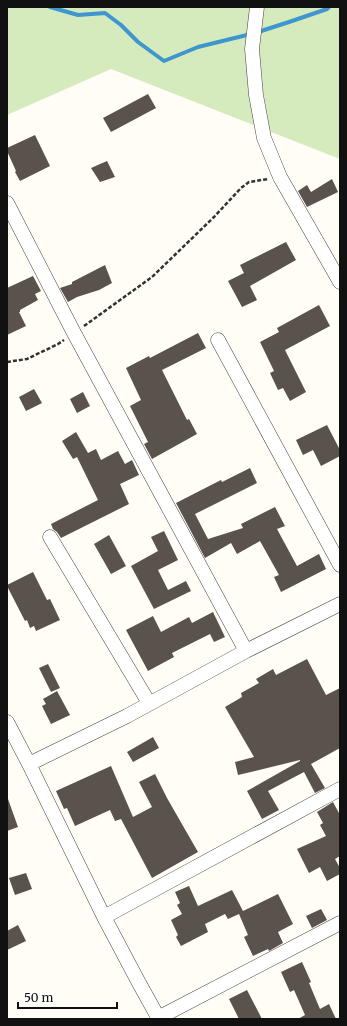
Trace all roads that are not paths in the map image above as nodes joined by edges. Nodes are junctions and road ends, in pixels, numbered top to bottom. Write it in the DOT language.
graph roads {
  1 [pos="258,7"];
  2 [pos="7,203"];
  3 [pos="340,282"];
  4 [pos="218,340"];
  5 [pos="50,537"];
  6 [pos="340,565"];
  7 [pos="340,604"];
  8 [pos="246,651"];
  9 [pos="149,703"];
  10 [pos="7,722"];
  11 [pos="13,740"];
  12 [pos="29,764"];
  13 [pos="340,789"];
  14 [pos="104,917"];
  15 [pos="340,923"];
  16 [pos="159,1018"];
  1 -- 3 [label="street"];
  2 -- 8 [label="street"];
  4 -- 6 [label="street"];
  5 -- 9 [label="street"];
  7 -- 8 [label="street"];
  8 -- 9 [label="street"];
  9 -- 12 [label="street"];
  10 -- 11 [label="street"];
  11 -- 12 [label="street"];
  12 -- 14 [label="street"];
  13 -- 14 [label="street"];
  14 -- 16 [label="street"];
  15 -- 16 [label="street"];
}
